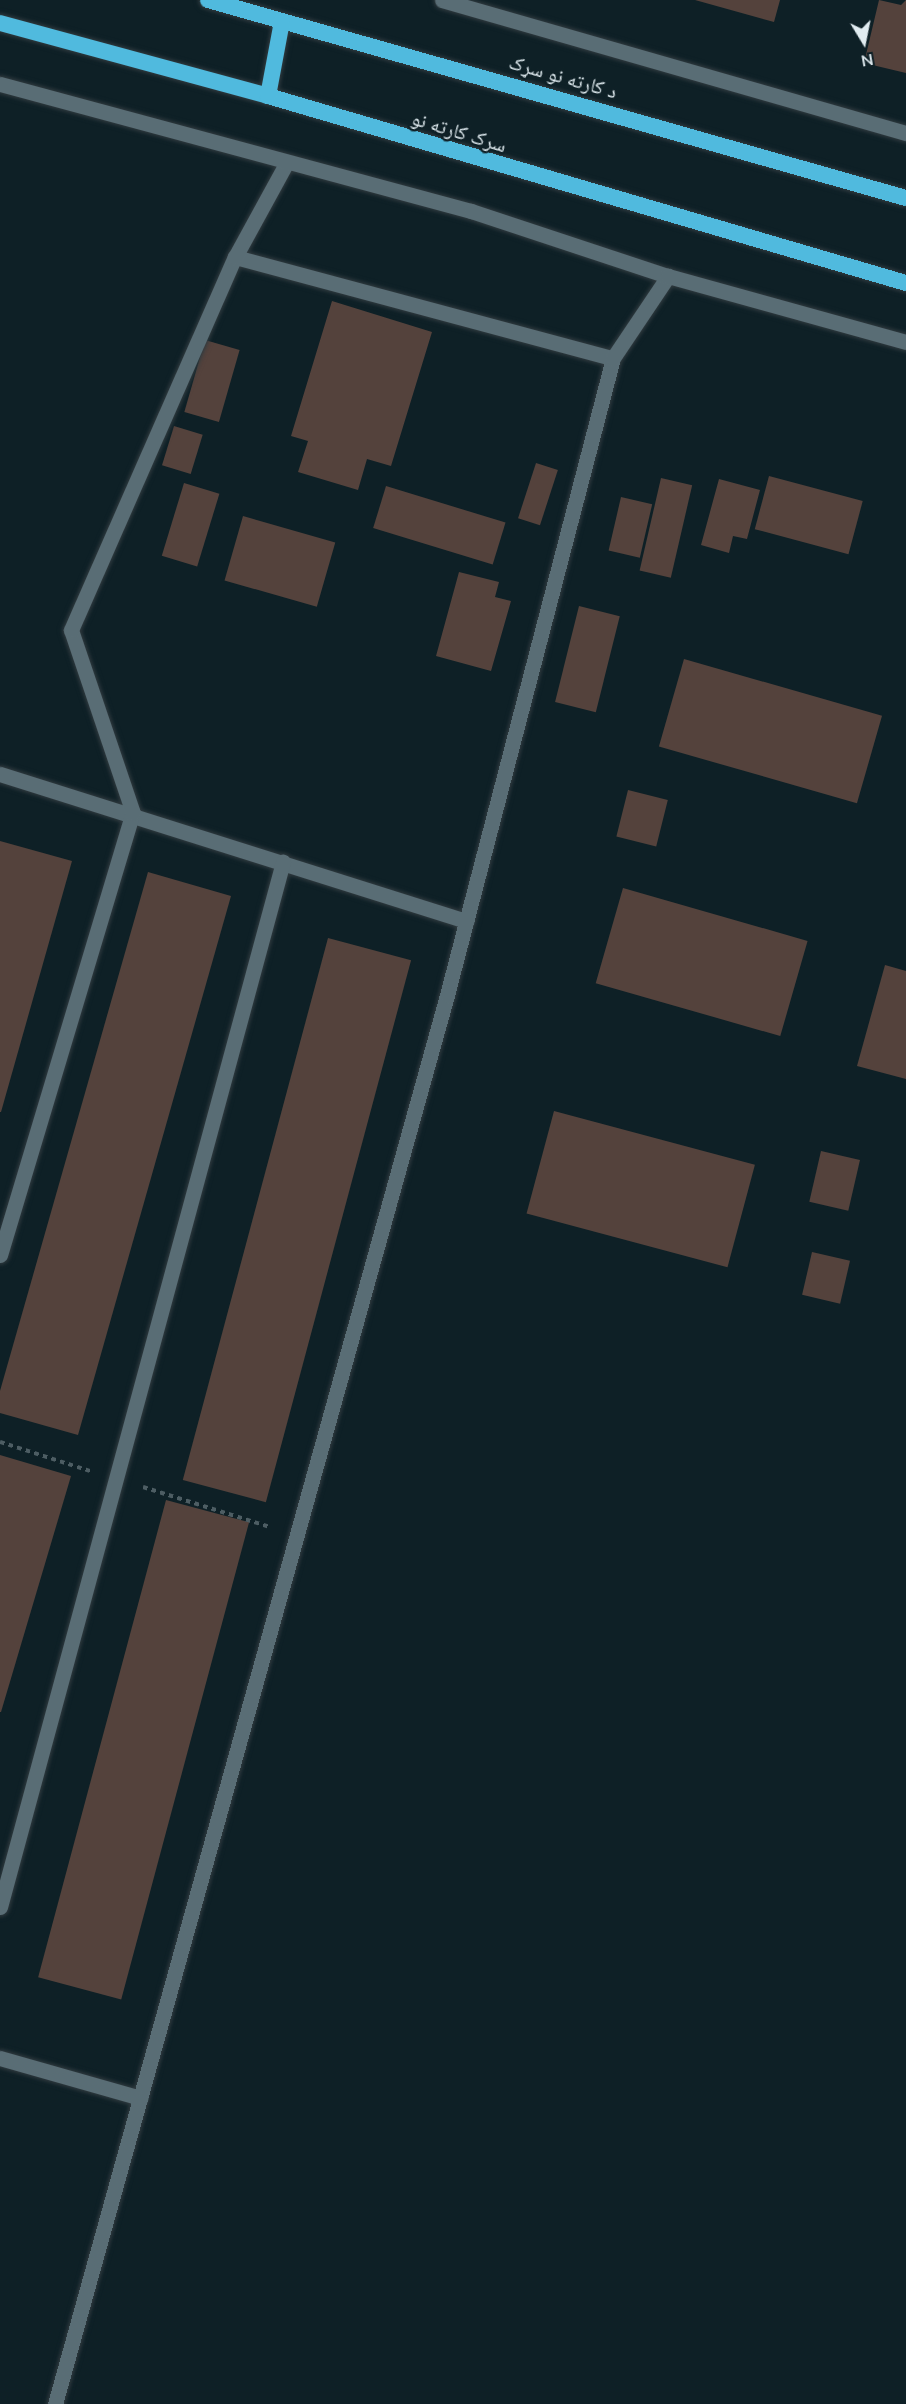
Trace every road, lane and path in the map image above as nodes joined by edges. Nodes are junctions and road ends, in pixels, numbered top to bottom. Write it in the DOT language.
graph roads {
  1 [pos="208,0"];
  2 [pos="442,0"];
  3 [pos="282,21"];
  4 [pos="0,23"];
  5 [pos="0,84"];
  6 [pos="268,96"];
  7 [pos="906,133"];
  8 [pos="287,162"];
  9 [pos="906,198"];
  10 [pos="235,257"];
  11 [pos="668,276"];
  12 [pos="906,283"];
  13 [pos="906,342"];
  14 [pos="613,358"];
  15 [pos="0,774"];
  16 [pos="133,813"];
  17 [pos="283,862"];
  18 [pos="466,921"];
  19 [pos="0,1255"];
  20 [pos="0,1442"];
  21 [pos="116,1479"];
  22 [pos="296,1536"];
  23 [pos="0,1907"];
  24 [pos="0,2058"];
  25 [pos="140,2098"];
  26 [pos="55,2404"];
  1 -- 3 [label="highway, د کارته نو سړک"];
  2 -- 7 [label="street"];
  3 -- 6 [label="highway"];
  3 -- 9 [label="highway, د کارته نو سړک"];
  4 -- 6 [label="highway, سرک کارته نو"];
  5 -- 8 [label="street"];
  6 -- 12 [label="highway, سرک کارته نو"];
  8 -- 10 [label="street"];
  8 -- 11 [label="street"];
  10 -- 14 [label="street"];
  10 -- 16 [label="street"];
  11 -- 13 [label="street"];
  11 -- 14 [label="street"];
  14 -- 18 [label="street"];
  15 -- 16 [label="street"];
  16 -- 17 [label="street"];
  16 -- 19 [label="street"];
  17 -- 18 [label="street"];
  17 -- 21 [label="street"];
  18 -- 22 [label="street"];
  20 -- 21 [label="path"];
  21 -- 22 [label="path"];
  21 -- 23 [label="street"];
  22 -- 25 [label="street"];
  24 -- 25 [label="street"];
  25 -- 26 [label="street"];
}
